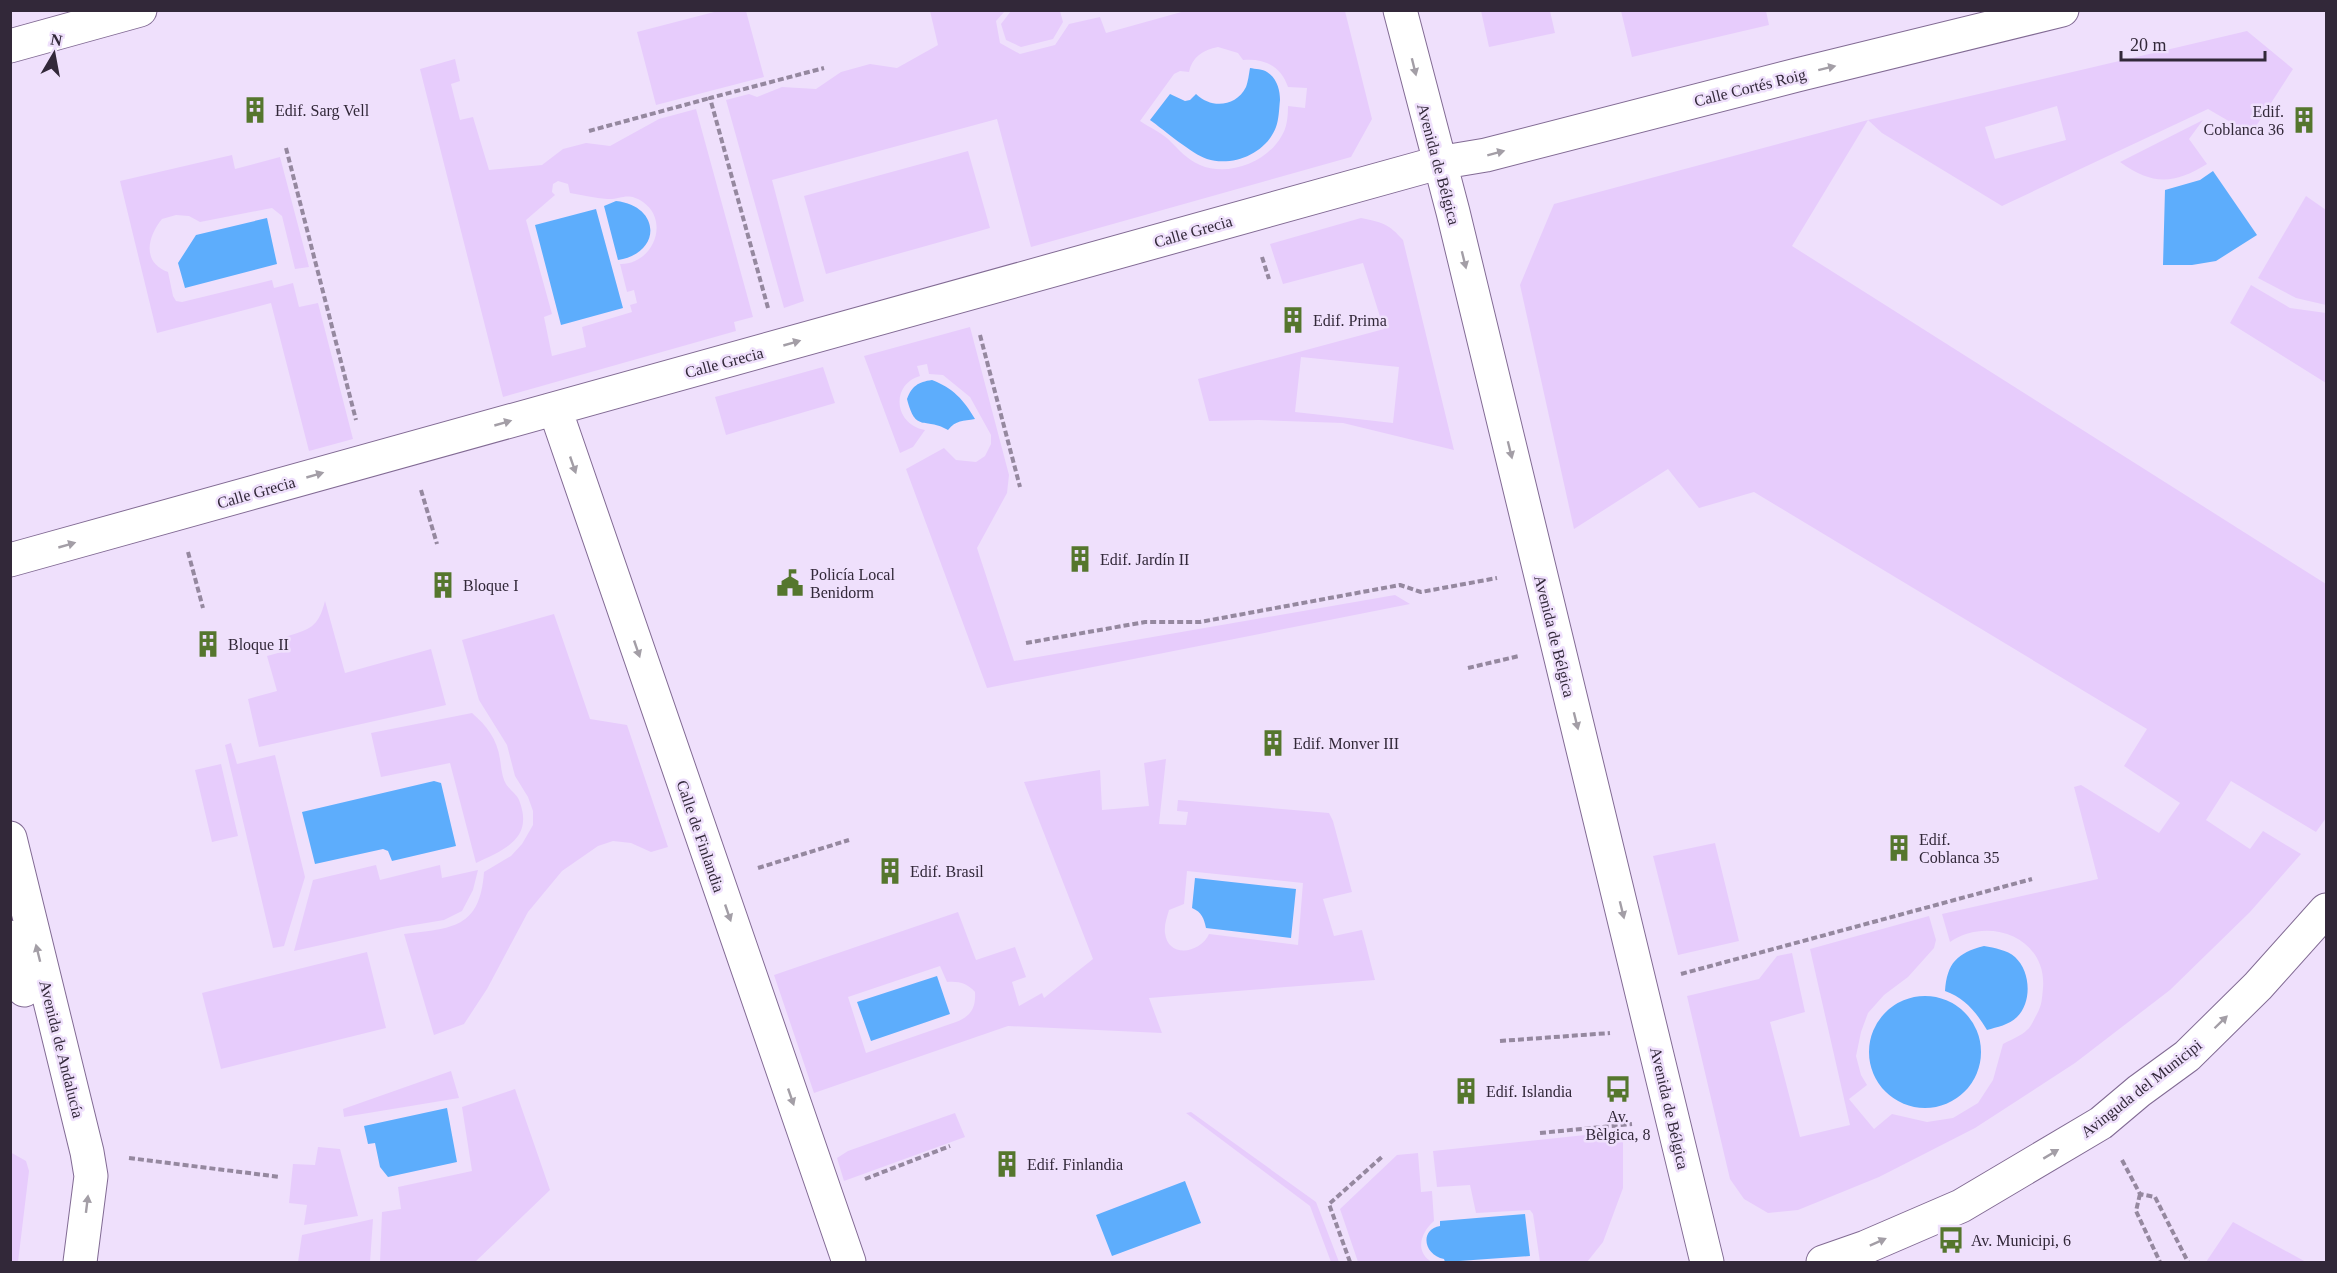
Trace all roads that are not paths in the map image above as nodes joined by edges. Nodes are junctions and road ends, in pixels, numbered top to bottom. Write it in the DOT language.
graph roads {
  1 [pos="140,10"];
  2 [pos="1400,10"];
  3 [pos="2062,10"];
  4 [pos="10,46"];
  5 [pos="1438,163"];
  6 [pos="555,409"];
  7 [pos="10,560"];
  8 [pos="10,838"];
  9 [pos="2326,910"];
  10 [pos="10,937"];
  11 [pos="58,1263"];
  12 [pos="80,1263"];
  13 [pos="849,1263"];
  14 [pos="1707,1263"];
  15 [pos="1823,1263"];
  1 -- 4 [label="street"];
  2 -- 5 [label="street, Avenida de Bélgica, one-way"];
  5 -- 3 [label="street, Calle Cortés Roig, one-way"];
  6 -- 5 [label="street, Calle Grecia, one-way"];
  5 -- 14 [label="street, Avenida de Bélgica, one-way"];
  7 -- 6 [label="street, Calle Grecia, one-way"];
  6 -- 13 [label="street, Calle de Finlandia, one-way"];
  12 -- 8 [label="street, Avenida de Andalucía, one-way"];
  15 -- 9 [label="street, Avinguda del Municipi, one-way"];
  10 -- 11 [label="street, Avenida de Andalucía"];
}
